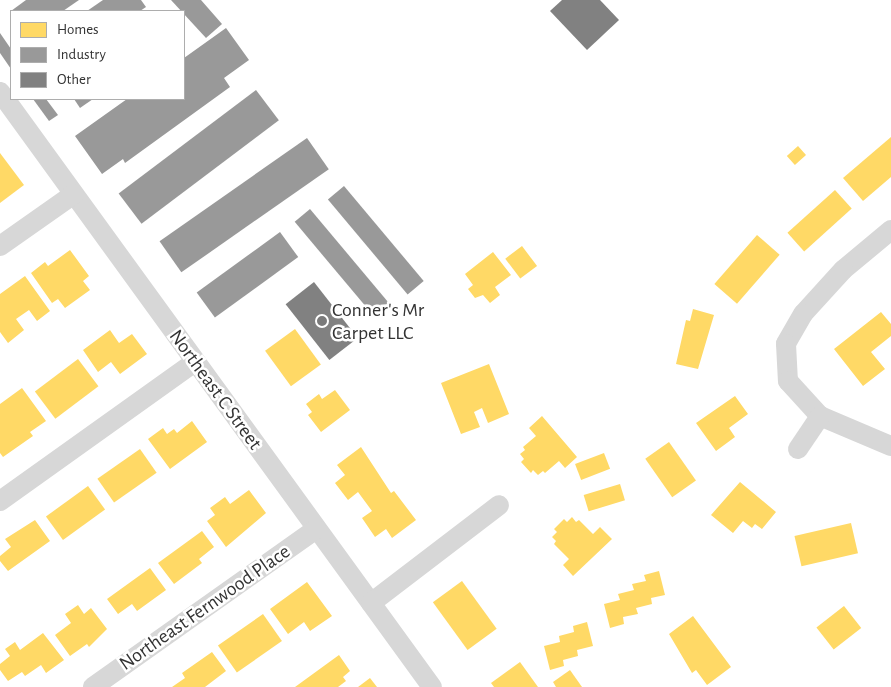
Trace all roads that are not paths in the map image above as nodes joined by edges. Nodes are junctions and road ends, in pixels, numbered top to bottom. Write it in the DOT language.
graph roads {
  1 [pos="0,92"];
  2 [pos="74,194"];
  3 [pos="891,230"];
  4 [pos="0,246"];
  5 [pos="195,362"];
  6 [pos="820,416"];
  7 [pos="891,446"];
  8 [pos="798,449"];
  9 [pos="0,501"];
  10 [pos="499,505"];
  11 [pos="316,528"];
  12 [pos="371,603"];
  13 [pos="93,687"];
  14 [pos="432,687"];
  1 -- 2 [label="street, Northeast C Street"];
  2 -- 4 [label="street"];
  2 -- 5 [label="street, Northeast C Street"];
  3 -- 6 [label="street"];
  5 -- 9 [label="street"];
  5 -- 11 [label="street, Northeast C Street"];
  6 -- 7 [label="street"];
  6 -- 8 [label="street"];
  10 -- 12 [label="street"];
  11 -- 12 [label="street, Northeast C Street"];
  11 -- 13 [label="street, Northeast Fernwood Place"];
  12 -- 14 [label="street, Northeast C Street"];
}
